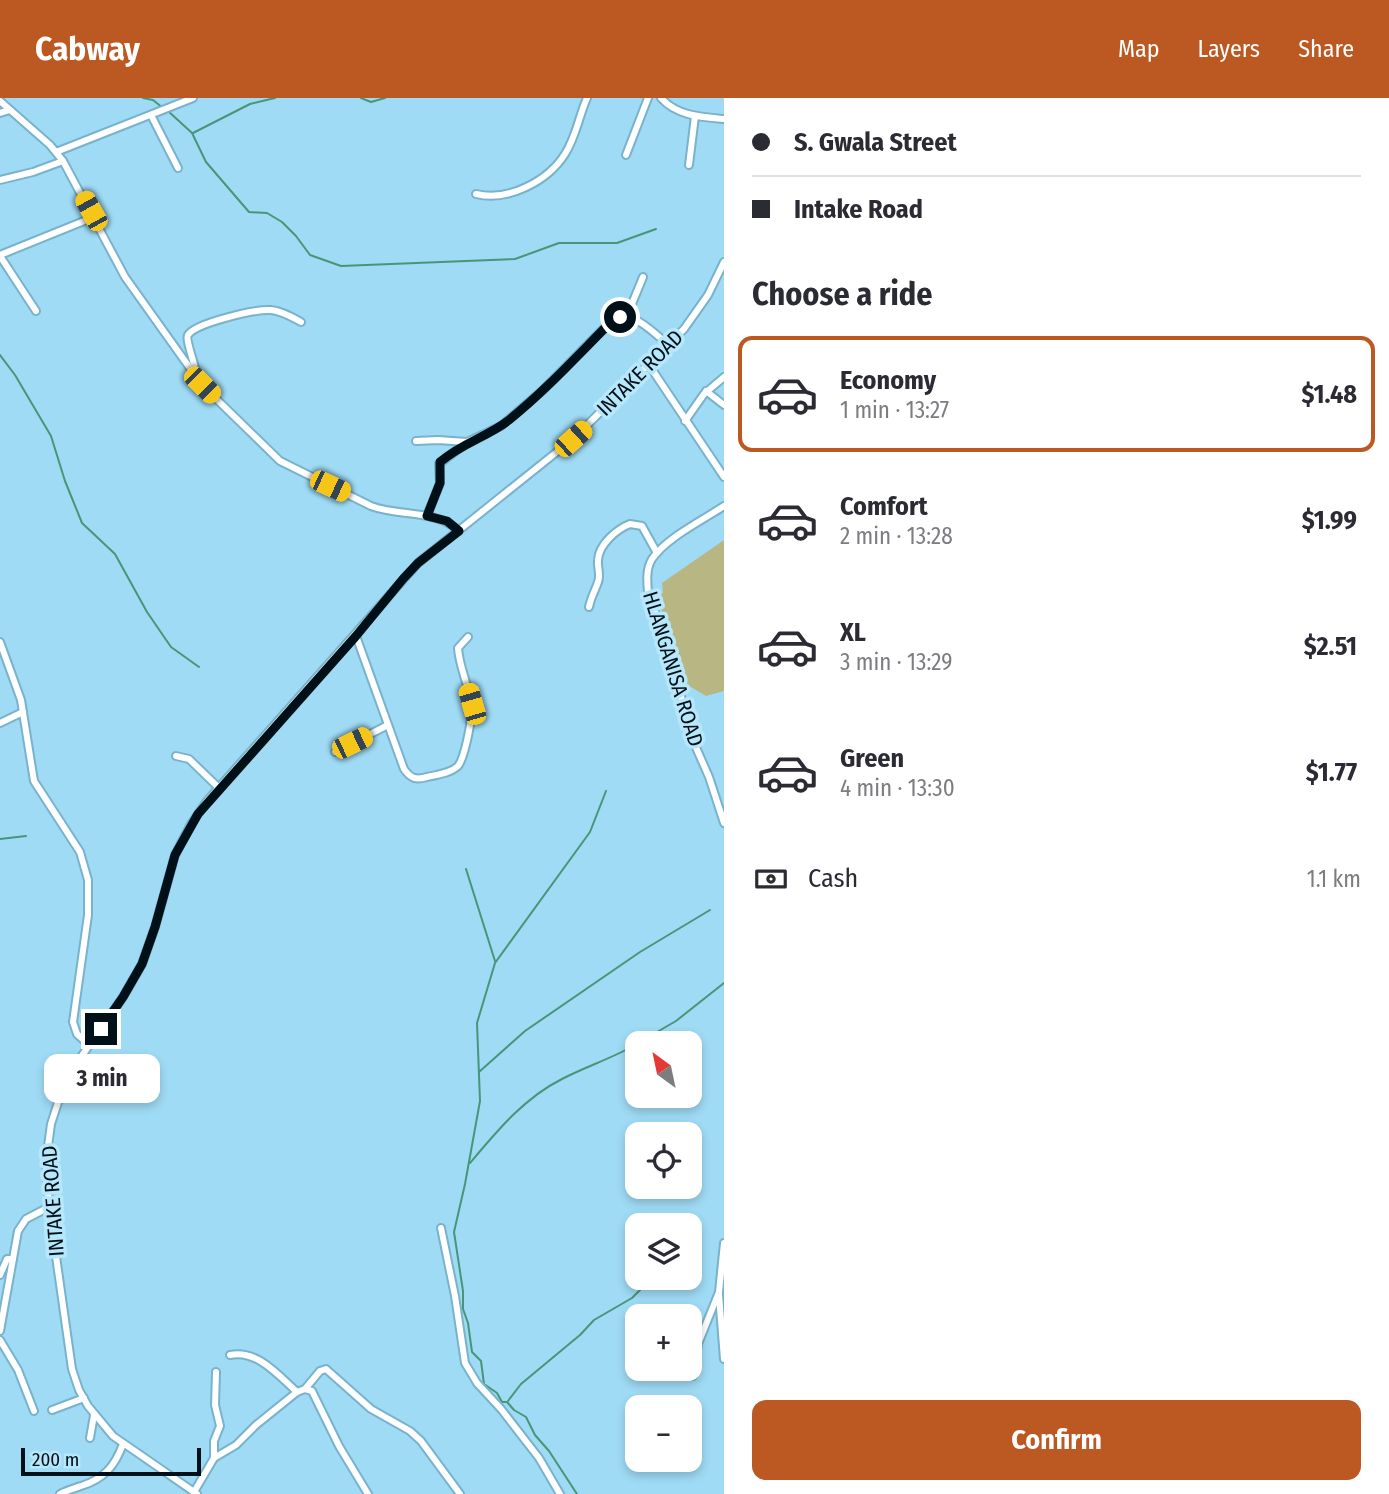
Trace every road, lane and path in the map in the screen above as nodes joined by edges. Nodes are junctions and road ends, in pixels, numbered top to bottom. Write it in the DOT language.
graph roads {
  1 [pos="193,98"];
  2 [pos="587,98"];
  3 [pos="648,98"];
  4 [pos="661,98"];
  5 [pos="0,102"];
  6 [pos="10,110"];
  7 [pos="0,113"];
  8 [pos="151,115"];
  9 [pos="695,116"];
  10 [pos="724,119"];
  11 [pos="56,152"];
  12 [pos="626,155"];
  13 [pos="63,161"];
  14 [pos="689,165"];
  15 [pos="178,168"];
  16 [pos="0,180"];
  17 [pos="477,194"];
  18 [pos="94,217"];
  19 [pos="0,256"];
  20 [pos="724,262"];
  21 [pos="643,276"];
  22 [pos="36,311"];
  23 [pos="627,316"];
  24 [pos="301,322"];
  25 [pos="668,345"];
  26 [pos="649,365"];
  27 [pos="724,377"];
  28 [pos="197,379"];
  29 [pos="706,391"];
  30 [pos="724,405"];
  31 [pos="685,421"];
  32 [pos="416,441"];
  33 [pos="467,442"];
  34 [pos="724,477"];
  35 [pos="724,506"];
  36 [pos="427,516"];
  37 [pos="459,531"];
  38 [pos="657,553"];
  39 [pos="589,607"];
  40 [pos="356,636"];
  41 [pos="468,637"];
  42 [pos="0,642"];
  43 [pos="23,712"];
  44 [pos="0,723"];
  45 [pos="388,725"];
  46 [pos="335,752"];
  47 [pos="176,756"];
  48 [pos="219,788"];
  49 [pos="721,805"];
  50 [pos="724,823"];
  51 [pos="89,1045"];
  52 [pos="49,1206"];
  53 [pos="441,1228"];
  54 [pos="724,1243"];
  55 [pos="7,1259"];
  56 [pos="0,1275"];
  57 [pos="719,1292"];
  58 [pos="0,1331"];
  59 [pos="702,1334"];
  60 [pos="0,1340"];
  61 [pos="230,1355"];
  62 [pos="724,1359"];
  63 [pos="216,1372"];
  64 [pos="305,1389"];
  65 [pos="297,1392"];
  66 [pos="84,1398"];
  67 [pos="34,1410"];
  68 [pos="52,1410"];
  69 [pos="94,1415"];
  70 [pos="90,1438"];
  71 [pos="123,1444"];
  72 [pos="214,1458"];
  73 [pos="195,1493"];
  74 [pos="459,1493"];
  75 [pos="60,1494"];
  76 [pos="368,1494"];
  77 [pos="560,1494"];
  1 -- 8 [label="street"];
  2 -- 17 [label="street"];
  3 -- 12 [label="street"];
  4 -- 9 [label="street"];
  5 -- 6 [label="street"];
  6 -- 7 [label="street"];
  6 -- 11 [label="street"];
  8 -- 11 [label="street"];
  8 -- 15 [label="street"];
  9 -- 10 [label="street"];
  9 -- 14 [label="street"];
  11 -- 13 [label="street"];
  13 -- 16 [label="street"];
  13 -- 18 [label="street"];
  18 -- 19 [label="street"];
  18 -- 28 [label="street"];
  19 -- 22 [label="street"];
  20 -- 25 [label="street, INTAKE ROAD"];
  21 -- 23 [label="street"];
  23 -- 25 [label="street"];
  23 -- 33 [label="street"];
  24 -- 28 [label="street"];
  25 -- 26 [label="street, INTAKE ROAD"];
  26 -- 31 [label="street"];
  26 -- 37 [label="street, INTAKE ROAD"];
  27 -- 29 [label="street"];
  28 -- 36 [label="street"];
  29 -- 30 [label="street"];
  29 -- 31 [label="street"];
  31 -- 34 [label="street"];
  32 -- 33 [label="street"];
  33 -- 36 [label="street"];
  35 -- 38 [label="street"];
  36 -- 37 [label="street"];
  37 -- 40 [label="street, INTAKE ROAD"];
  38 -- 39 [label="street"];
  38 -- 49 [label="street, HLANGANISA ROAD"];
  40 -- 45 [label="street"];
  40 -- 48 [label="street, INTAKE ROAD"];
  41 -- 45 [label="street"];
  42 -- 43 [label="street"];
  43 -- 44 [label="street"];
  43 -- 51 [label="street"];
  45 -- 46 [label="street"];
  47 -- 48 [label="street"];
  48 -- 51 [label="street, INTAKE ROAD"];
  49 -- 50 [label="street, HLANGANISA ROAD"];
  51 -- 52 [label="street, INTAKE ROAD"];
  52 -- 55 [label="street"];
  52 -- 66 [label="street, INTAKE ROAD"];
  53 -- 77 [label="street"];
  54 -- 57 [label="street"];
  55 -- 56 [label="street"];
  55 -- 58 [label="street"];
  57 -- 59 [label="street"];
  57 -- 62 [label="street"];
  60 -- 67 [label="street"];
  61 -- 65 [label="street"];
  63 -- 72 [label="street"];
  64 -- 65 [label="street"];
  64 -- 74 [label="street"];
  64 -- 76 [label="street"];
  65 -- 72 [label="street"];
  66 -- 68 [label="street"];
  66 -- 69 [label="street, INTAKE ROAD"];
  69 -- 70 [label="street"];
  69 -- 71 [label="street, INTAKE ROAD"];
  71 -- 73 [label="street, INTAKE ROAD"];
  71 -- 75 [label="street"];
  72 -- 73 [label="street"];
}
